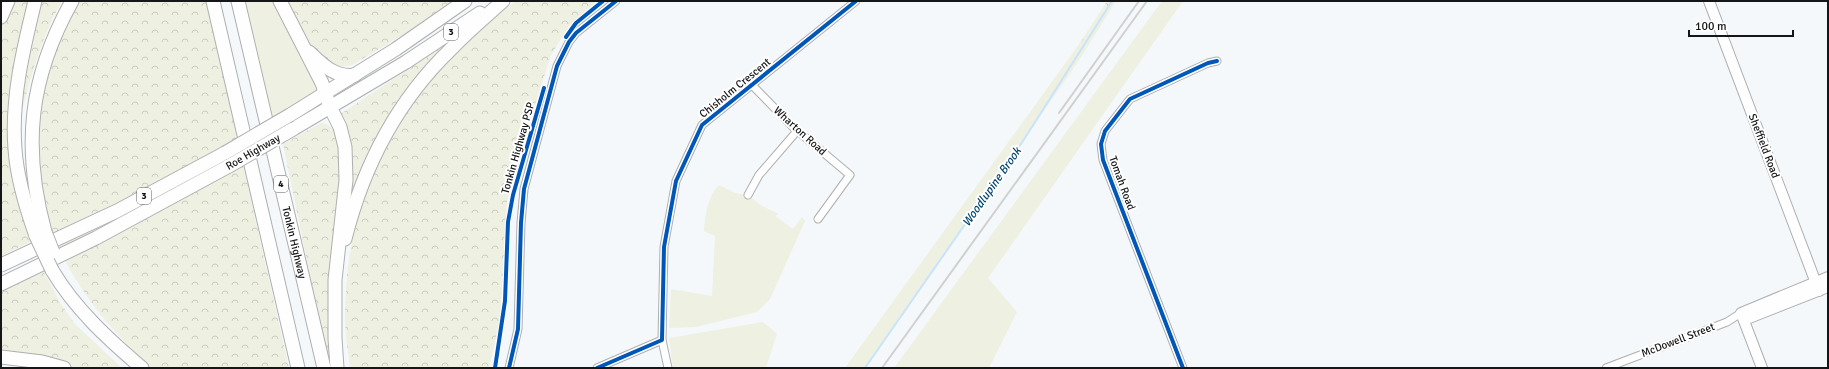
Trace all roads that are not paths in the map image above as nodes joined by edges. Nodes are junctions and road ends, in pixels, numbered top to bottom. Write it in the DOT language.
graph roads {
  1 [pos="8,1"];
  2 [pos="35,1"];
  3 [pos="72,1"];
  4 [pos="213,1"];
  5 [pos="238,1"];
  6 [pos="280,1"];
  7 [pos="465,1"];
  8 [pos="495,1"];
  9 [pos="503,1"];
  10 [pos="616,1"];
  11 [pos="856,1"];
  12 [pos="1709,1"];
  13 [pos="1,17"];
  14 [pos="304,47"];
  15 [pos="1217,61"];
  16 [pos="355,75"];
  17 [pos="752,86"];
  18 [pos="325,94"];
  19 [pos="330,107"];
  20 [pos="797,131"];
  21 [pos="748,195"];
  22 [pos="818,219"];
  23 [pos="40,234"];
  24 [pos="1,265"];
  25 [pos="1828,277"];
  26 [pos="1,284"];
  27 [pos="1821,287"];
  28 [pos="1742,316"];
  29 [pos="334,320"];
  30 [pos="662,340"];
  31 [pos="1,357"];
  32 [pos="64,368"];
  33 [pos="142,368"];
  34 [pos="298,368"];
  35 [pos="324,368"];
  36 [pos="337,368"];
  37 [pos="509,368"];
  38 [pos="597,368"];
  39 [pos="668,368"];
  40 [pos="1183,368"];
  41 [pos="1606,368"];
  42 [pos="1762,368"];
  1 -- 13 [label="highway"];
  2 -- 23 [label="highway"];
  3 -- 23 [label="highway"];
  4 -- 34 [label="highway, 4"];
  5 -- 35 [label="highway, Tonkin Highway / 4"];
  6 -- 14 [label="highway"];
  7 -- 16 [label="highway, Roe Highway / 3"];
  8 -- 19 [label="highway, Roe Highway / 3"];
  9 -- 29 [label="highway"];
  10 -- 37 [label="street"];
  11 -- 17 [label="street, Chisholm Crescent"];
  12 -- 27 [label="street, Sheffield Road"];
  14 -- 16 [label="highway"];
  14 -- 18 [label="highway"];
  15 -- 40 [label="street, Tomah Road"];
  16 -- 18 [label="highway, Roe Highway / 3"];
  17 -- 20 [label="street, Wharton Road"];
  17 -- 30 [label="street, Chisholm Crescent"];
  18 -- 19 [label="highway"];
  18 -- 24 [label="highway, Roe Highway / 3, bridge"];
  19 -- 26 [label="highway, Roe Highway / 3, bridge"];
  19 -- 29 [label="highway"];
  20 -- 21 [label="street"];
  20 -- 22 [label="street, Wharton Road"];
  23 -- 33 [label="highway, bridge"];
  25 -- 27 [label="street, McDowell Street"];
  27 -- 28 [label="street, McDowell Street"];
  28 -- 41 [label="street, McDowell Street"];
  28 -- 42 [label="street"];
  29 -- 36 [label="highway"];
  30 -- 38 [label="street"];
  30 -- 39 [label="street, Chisholm Crescent"];
  31 -- 32 [label="highway"];
}
